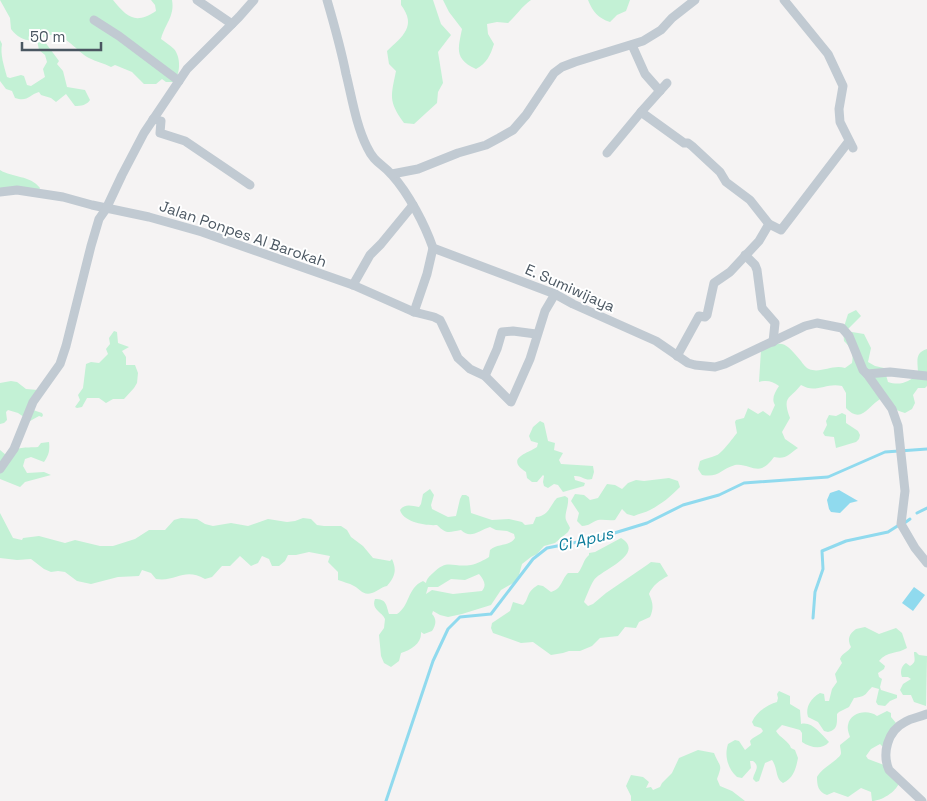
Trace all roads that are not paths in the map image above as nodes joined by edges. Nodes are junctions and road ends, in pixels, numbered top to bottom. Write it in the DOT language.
graph roads {
  1 [pos="197,0"];
  2 [pos="254,0"];
  3 [pos="326,0"];
  4 [pos="695,0"];
  5 [pos="784,0"];
  6 [pos="94,20"];
  7 [pos="232,24"];
  8 [pos="632,45"];
  9 [pos="179,81"];
  10 [pos="666,83"];
  11 [pos="660,90"];
  12 [pos="641,112"];
  13 [pos="153,119"];
  14 [pos="607,154"];
  15 [pos="392,174"];
  16 [pos="250,185"];
  17 [pos="0,192"];
  18 [pos="413,205"];
  19 [pos="106,209"];
  20 [pos="768,224"];
  21 [pos="433,248"];
  22 [pos="745,255"];
  23 [pos="353,285"];
  24 [pos="555,294"];
  25 [pos="414,312"];
  26 [pos="536,334"];
  27 [pos="773,342"];
  28 [pos="677,356"];
  29 [pos="867,374"];
  30 [pos="485,376"];
  31 [pos="927,376"];
  32 [pos="0,469"];
  33 [pos="927,563"];
  34 [pos="927,714"];
  35 [pos="922,801"];
  1 -- 7 [label="street"];
  2 -- 7 [label="street"];
  3 -- 15 [label="street"];
  4 -- 8 [label="street"];
  5 -- 20 [label="street"];
  6 -- 9 [label="street"];
  7 -- 9 [label="street"];
  8 -- 11 [label="street"];
  8 -- 15 [label="street"];
  9 -- 13 [label="street"];
  10 -- 11 [label="street"];
  11 -- 12 [label="street"];
  12 -- 14 [label="street"];
  12 -- 20 [label="street"];
  13 -- 16 [label="street"];
  13 -- 19 [label="street"];
  15 -- 18 [label="street"];
  17 -- 19 [label="street, Jalan Ponpes Al Barokah"];
  18 -- 21 [label="street"];
  18 -- 23 [label="street"];
  19 -- 23 [label="street, Jalan Ponpes Al Barokah"];
  19 -- 32 [label="street"];
  20 -- 22 [label="street"];
  21 -- 24 [label="street, E. Sumiwijaya"];
  21 -- 25 [label="street"];
  22 -- 27 [label="street"];
  22 -- 28 [label="street"];
  23 -- 25 [label="street, Jalan Ponpes Al Barokah"];
  24 -- 26 [label="street"];
  24 -- 28 [label="street, E. Sumiwijaya"];
  25 -- 30 [label="street, Jalan Ponpes Al Barokah"];
  26 -- 30 [label="street"];
  26 -- 30 [label="street, Jalan Ponpes Al Barokah"];
  27 -- 28 [label="street, E. Sumiwijaya"];
  27 -- 29 [label="street, E. Sumiwijaya"];
  29 -- 31 [label="street"];
  29 -- 33 [label="street"];
  34 -- 35 [label="street"];
}
